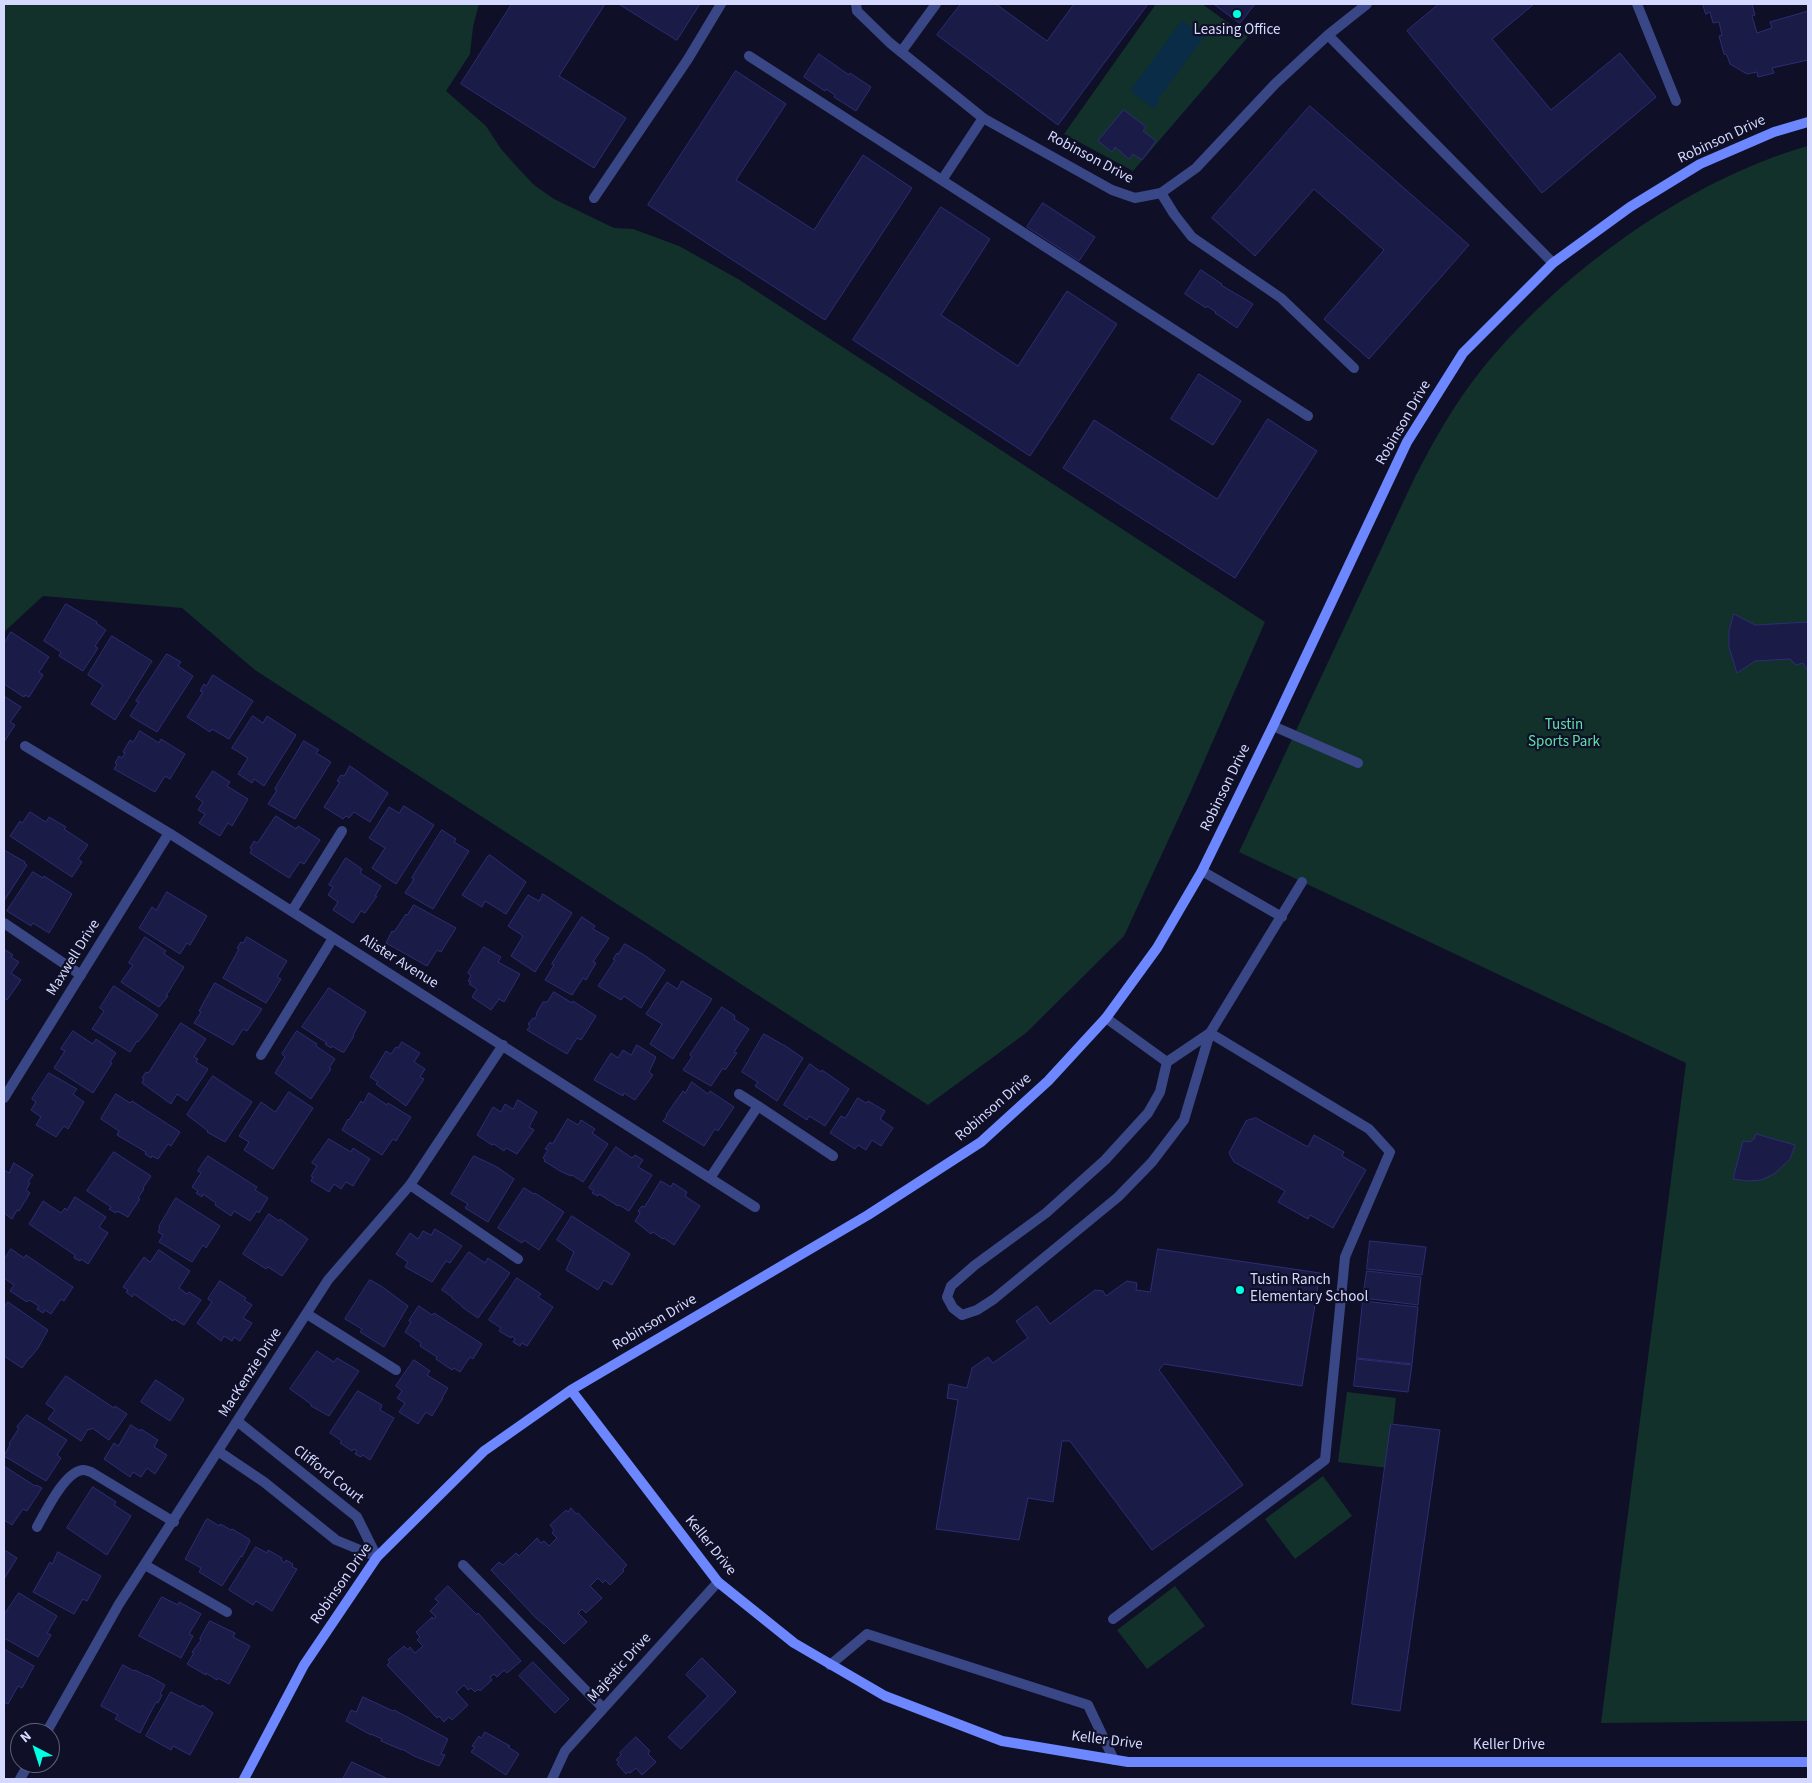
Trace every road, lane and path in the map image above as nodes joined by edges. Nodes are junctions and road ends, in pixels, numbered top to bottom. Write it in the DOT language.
graph roads {
  1 [pos="721,4"];
  2 [pos="856,4"];
  3 [pos="936,4"];
  4 [pos="1367,4"];
  5 [pos="1636,4"];
  6 [pos="1328,35"];
  7 [pos="901,52"];
  8 [pos="750,56"];
  9 [pos="1676,101"];
  10 [pos="983,118"];
  11 [pos="1808,122"];
  12 [pos="942,180"];
  13 [pos="1161,193"];
  14 [pos="594,198"];
  15 [pos="1553,263"];
  16 [pos="1354,368"];
  17 [pos="1308,416"];
  18 [pos="1273,726"];
  19 [pos="25,746"];
  20 [pos="1358,763"];
  21 [pos="342,832"];
  22 [pos="169,833"];
  23 [pos="1202,871"];
  24 [pos="1302,882"];
  25 [pos="292,911"];
  26 [pos="1282,917"];
  27 [pos="4,923"];
  28 [pos="333,938"];
  29 [pos="81,974"];
  30 [pos="1106,1018"];
  31 [pos="1210,1033"];
  32 [pos="503,1045"];
  33 [pos="261,1055"];
  34 [pos="1167,1062"];
  35 [pos="739,1094"];
  36 [pos="4,1098"];
  37 [pos="758,1106"];
  38 [pos="833,1156"];
  39 [pos="710,1178"];
  40 [pos="410,1186"];
  41 [pos="755,1207"];
  42 [pos="518,1258"];
  43 [pos="307,1314"];
  44 [pos="396,1370"];
  45 [pos="571,1390"];
  46 [pos="237,1421"];
  47 [pos="218,1452"];
  48 [pos="174,1522"];
  49 [pos="37,1527"];
  50 [pos="377,1556"];
  51 [pos="145,1565"];
  52 [pos="463,1565"];
  53 [pos="718,1582"];
  54 [pos="228,1612"];
  55 [pos="1113,1619"];
  56 [pos="830,1665"];
  57 [pos="603,1708"];
  58 [pos="52,1723"];
  59 [pos="1114,1760"];
  60 [pos="1808,1762"];
  61 [pos="244,1779"];
  62 [pos="552,1779"];
  1 -- 14 [label="street"];
  2 -- 7 [label="street, Robinson Drive"];
  3 -- 7 [label="street"];
  4 -- 6 [label="street, Robinson Drive"];
  5 -- 9 [label="street"];
  6 -- 13 [label="street, Robinson Drive"];
  6 -- 15 [label="street"];
  7 -- 10 [label="street, Robinson Drive"];
  8 -- 12 [label="street"];
  10 -- 12 [label="street"];
  10 -- 13 [label="street, Robinson Drive"];
  11 -- 15 [label="street, Robinson Drive"];
  12 -- 17 [label="street"];
  13 -- 16 [label="street"];
  15 -- 18 [label="street, Robinson Drive"];
  18 -- 20 [label="street"];
  18 -- 23 [label="street, Robinson Drive"];
  19 -- 22 [label="street, Alister Avenue"];
  21 -- 25 [label="street"];
  22 -- 25 [label="street, Alister Avenue"];
  22 -- 29 [label="street, Maxwell Drive"];
  23 -- 26 [label="street"];
  23 -- 30 [label="street, Robinson Drive"];
  24 -- 26 [label="street"];
  25 -- 28 [label="street, Alister Avenue"];
  26 -- 31 [label="street"];
  27 -- 29 [label="street"];
  28 -- 32 [label="street, Alister Avenue"];
  28 -- 33 [label="street"];
  29 -- 36 [label="street, Maxwell Drive"];
  30 -- 34 [label="street"];
  30 -- 45 [label="street, Robinson Drive"];
  31 -- 34 [label="street"];
  31 -- 34 [label="street"];
  31 -- 55 [label="street"];
  32 -- 39 [label="street, Alister Avenue"];
  32 -- 40 [label="street, MacKenzie Drive"];
  35 -- 37 [label="street"];
  37 -- 38 [label="street"];
  37 -- 39 [label="street"];
  39 -- 41 [label="street, Alister Avenue"];
  40 -- 42 [label="street"];
  40 -- 43 [label="street, MacKenzie Drive"];
  43 -- 44 [label="street"];
  43 -- 46 [label="street, MacKenzie Drive"];
  45 -- 50 [label="street, Robinson Drive"];
  45 -- 53 [label="street, Keller Drive"];
  46 -- 47 [label="street, MacKenzie Drive"];
  46 -- 50 [label="street, Clifford Court"];
  47 -- 48 [label="street, MacKenzie Drive"];
  47 -- 50 [label="street"];
  48 -- 49 [label="street"];
  48 -- 51 [label="street, MacKenzie Drive"];
  50 -- 61 [label="street, Robinson Drive"];
  51 -- 54 [label="street"];
  51 -- 58 [label="street, MacKenzie Drive"];
  52 -- 57 [label="street"];
  53 -- 56 [label="street, Keller Drive"];
  53 -- 57 [label="street, Majestic Drive"];
  56 -- 59 [label="street, Keller Drive"];
  56 -- 59 [label="street"];
  57 -- 62 [label="street, Majestic Drive"];
  59 -- 60 [label="street, Keller Drive"];
}
